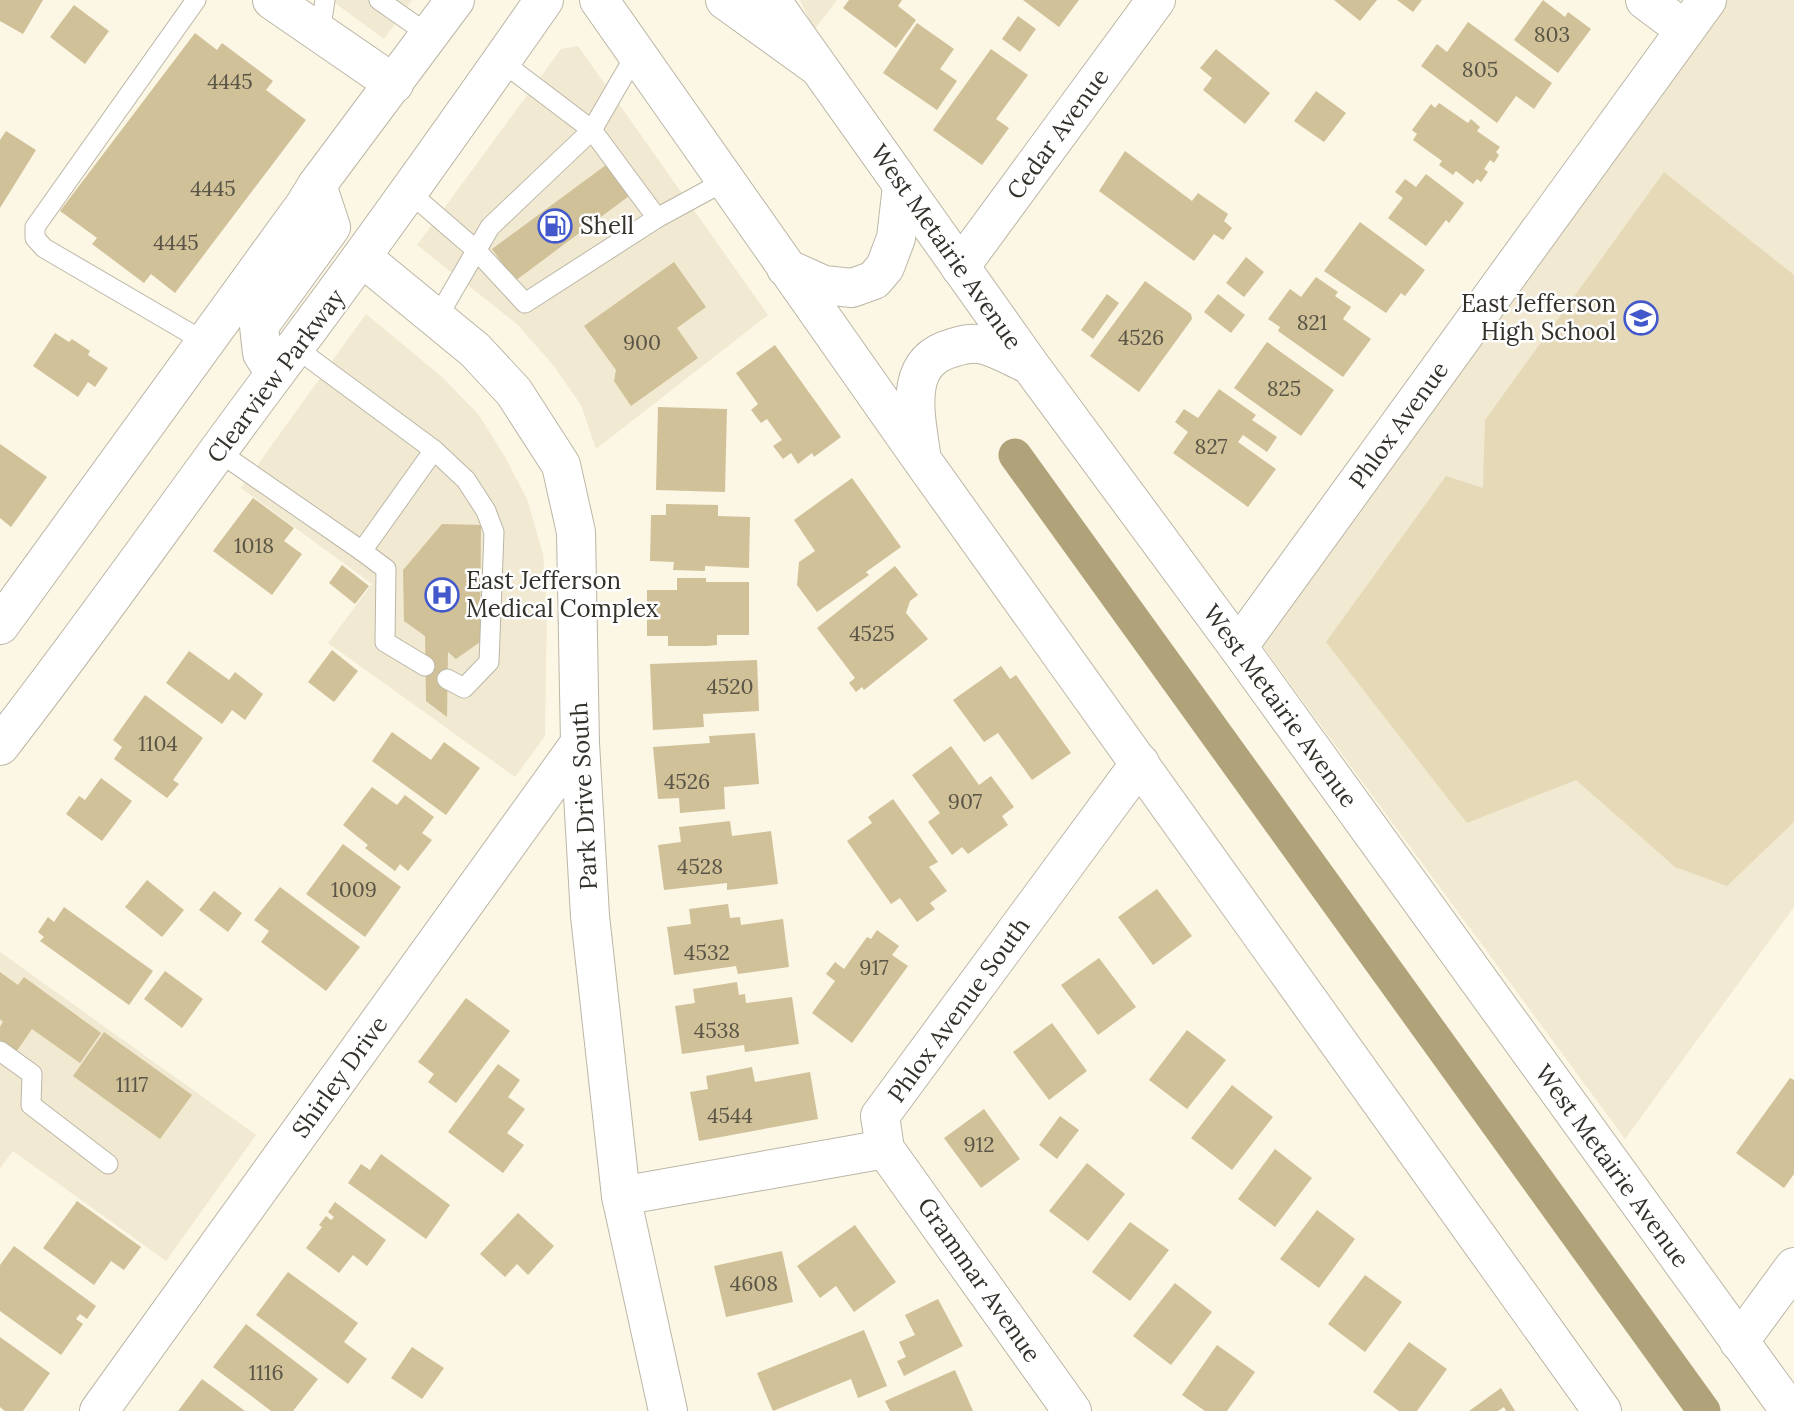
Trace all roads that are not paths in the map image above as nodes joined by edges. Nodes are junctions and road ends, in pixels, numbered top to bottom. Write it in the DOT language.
graph roads {
  1 [pos="196,0"];
  2 [pos="272,0"];
  3 [pos="379,0"];
  4 [pos="455,0"];
  5 [pos="544,0"];
  6 [pos="598,0"];
  7 [pos="725,0"];
  8 [pos="771,0"];
  9 [pos="1156,0"];
  10 [pos="1645,0"];
  11 [pos="400,6"];
  12 [pos="1696,15"];
  13 [pos="322,16"];
  14 [pos="429,34"];
  15 [pos="636,54"];
  16 [pos="501,61"];
  17 [pos="818,67"];
  18 [pos="394,84"];
  19 [pos="592,130"];
  20 [pos="725,181"];
  21 [pos="317,186"];
  22 [pos="902,186"];
  23 [pos="409,192"];
  24 [pos="657,218"];
  25 [pos="476,250"];
  26 [pos="363,258"];
  27 [pos="786,268"];
  28 [pos="960,268"];
  29 [pos="437,318"];
  30 [pos="205,342"];
  31 [pos="286,361"];
  32 [pos="1030,365"];
  33 [pos="435,450"];
  34 [pos="219,452"];
  35 [pos="922,460"];
  36 [pos="362,551"];
  37 [pos="0,625"];
  38 [pos="1238,647"];
  39 [pos="425,666"];
  40 [pos="447,679"];
  41 [pos="580,743"];
  42 [pos="0,746"];
  43 [pos="1140,763"];
  44 [pos="0,1051"];
  45 [pos="886,1149"];
  46 [pos="108,1164"];
  47 [pos="621,1196"];
  48 [pos="1794,1267"];
  49 [pos="1739,1342"];
  50 [pos="99,1411"];
  51 [pos="668,1411"];
  52 [pos="1072,1411"];
  53 [pos="1602,1411"];
  54 [pos="1790,1411"];
  1 -- 30 [label="lane"];
  2 -- 13 [label="main road"];
  3 -- 11 [label="lane"];
  4 -- 14 [label="main road"];
  5 -- 16 [label="main road, Clearview Parkway"];
  6 -- 15 [label="main road"];
  7 -- 17 [label="main road"];
  8 -- 17 [label="main road, West Metairie Avenue"];
  9 -- 28 [label="main road, Cedar Avenue"];
  10 -- 12 [label="main road"];
  11 -- 14 [label="lane"];
  12 -- 38 [label="main road, Phlox Avenue"];
  13 -- 18 [label="main road"];
  14 -- 18 [label="main road"];
  15 -- 19 [label="lane"];
  15 -- 20 [label="main road"];
  16 -- 19 [label="lane"];
  16 -- 23 [label="main road, Clearview Parkway"];
  17 -- 22 [label="main road, West Metairie Avenue"];
  18 -- 21 [label="main road"];
  19 -- 24 [label="lane"];
  19 -- 25 [label="lane"];
  20 -- 24 [label="lane"];
  20 -- 27 [label="main road"];
  21 -- 30 [label="main road"];
  21 -- 31 [label="main road"];
  22 -- 27 [label="main road"];
  22 -- 28 [label="main road, West Metairie Avenue"];
  23 -- 25 [label="lane"];
  23 -- 26 [label="main road, Clearview Parkway"];
  24 -- 25 [label="lane"];
  25 -- 29 [label="lane"];
  26 -- 29 [label="main road, Park Drive South"];
  26 -- 31 [label="main road, Clearview Parkway"];
  27 -- 35 [label="main road"];
  28 -- 32 [label="main road, West Metairie Avenue"];
  29 -- 41 [label="main road, Park Drive South"];
  30 -- 37 [label="main road"];
  31 -- 33 [label="lane"];
  31 -- 34 [label="main road, Clearview Parkway"];
  32 -- 35 [label="main road"];
  32 -- 38 [label="main road, West Metairie Avenue"];
  33 -- 36 [label="lane"];
  33 -- 40 [label="lane"];
  34 -- 36 [label="lane"];
  34 -- 42 [label="main road, Clearview Parkway"];
  35 -- 43 [label="main road"];
  36 -- 39 [label="lane"];
  38 -- 49 [label="main road, West Metairie Avenue"];
  41 -- 47 [label="main road, Park Drive South"];
  41 -- 50 [label="main road, Shirley Drive"];
  43 -- 45 [label="main road, Phlox Avenue South"];
  43 -- 53 [label="main road"];
  44 -- 46 [label="lane"];
  45 -- 47 [label="main road"];
  45 -- 52 [label="main road, Grammar Avenue"];
  47 -- 51 [label="main road, Park Drive South"];
  48 -- 49 [label="main road"];
  49 -- 54 [label="main road, West Metairie Avenue"];
}
